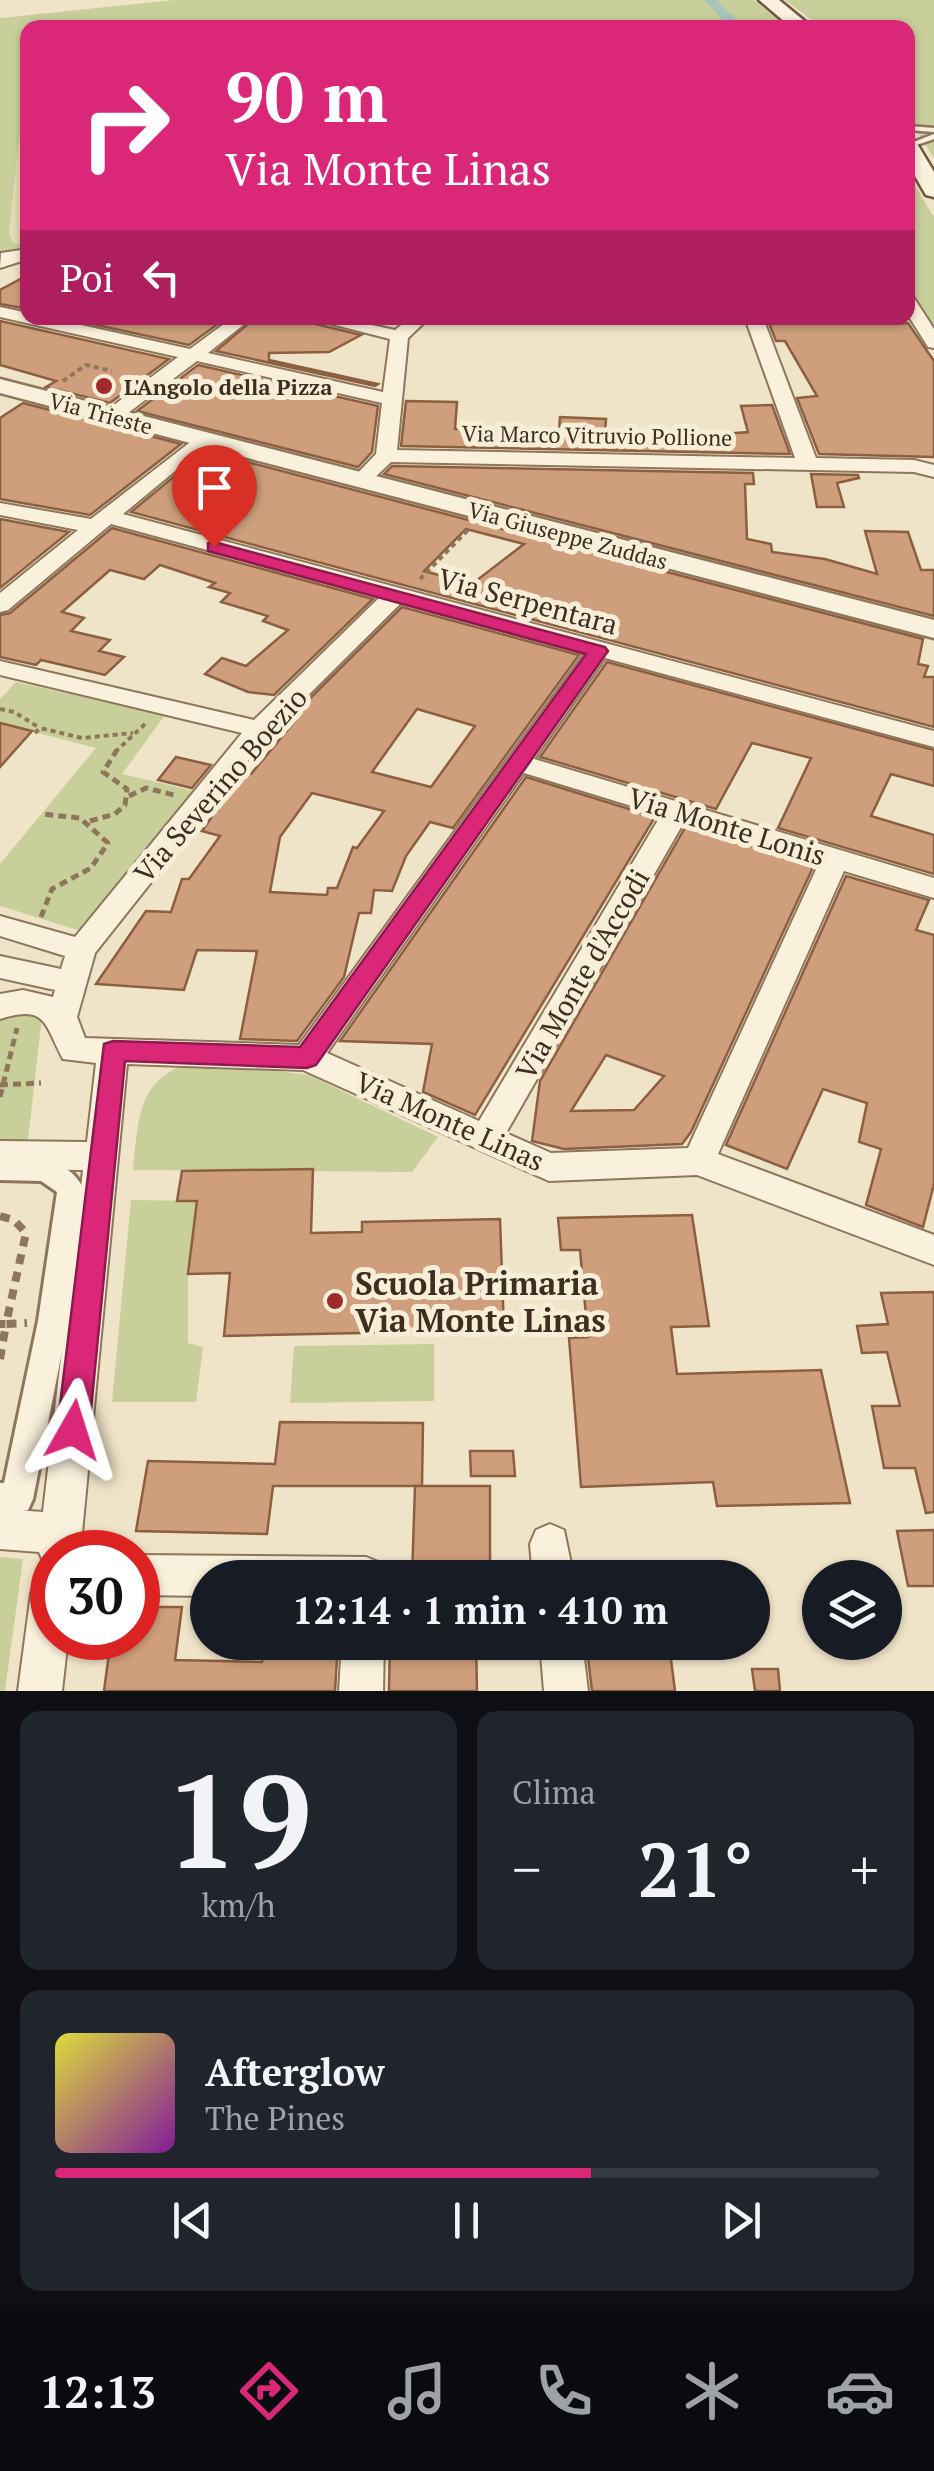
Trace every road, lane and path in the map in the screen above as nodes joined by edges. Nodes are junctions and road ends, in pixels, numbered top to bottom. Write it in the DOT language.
graph roads {
  1 [pos="768,0"];
  2 [pos="794,20"];
  3 [pos="915,158"];
  4 [pos="934,190"];
  5 [pos="915,313"];
  6 [pos="55,325"];
  7 [pos="233,325"];
  8 [pos="349,325"];
  9 [pos="412,325"];
  10 [pos="757,325"];
  11 [pos="399,336"];
  12 [pos="934,343"];
  13 [pos="189,357"];
  14 [pos="112,372"];
  15 [pos="0,386"];
  16 [pos="40,397"];
  17 [pos="390,399"];
  18 [pos="113,416"];
  19 [pos="202,439"];
  20 [pos="386,456"];
  21 [pos="808,464"];
  22 [pos="934,470"];
  23 [pos="361,480"];
  24 [pos="0,509"];
  25 [pos="484,513"];
  26 [pos="102,522"];
  27 [pos="395,596"];
  28 [pos="1,603"];
  29 [pos="934,629"];
  30 [pos="598,651"];
  31 [pos="2,671"];
  32 [pos="160,705"];
  33 [pos="0,709"];
  34 [pos="259,729"];
  35 [pos="136,733"];
  36 [pos="934,739"];
  37 [pos="520,763"];
  38 [pos="128,796"];
  39 [pos="176,796"];
  40 [pos="678,810"];
  41 [pos="42,814"];
  42 [pos="87,822"];
  43 [pos="835,859"];
  44 [pos="934,888"];
  45 [pos="41,920"];
  46 [pos="0,926"];
  47 [pos="81,950"];
  48 [pos="0,967"];
  49 [pos="74,983"];
  50 [pos="6,1012"];
  51 [pos="62,1017"];
  52 [pos="113,1051"];
  53 [pos="307,1058"];
  54 [pos="41,1082"];
  55 [pos="2,1085"];
  56 [pos="0,1098"];
  57 [pos="486,1138"];
  58 [pos="0,1155"];
  59 [pos="102,1156"];
  60 [pos="698,1162"];
  61 [pos="0,1170"];
  62 [pos="0,1216"];
  63 [pos="934,1250"];
  64 [pos="0,1324"];
  65 [pos="0,1498"];
  66 [pos="0,1530"];
  67 [pos="61,1530"];
  68 [pos="30,1536"];
  69 [pos="160,1575"];
  70 [pos="190,1576"];
  71 [pos="44,1660"];
  72 [pos="362,1660"];
  73 [pos="563,1660"];
  74 [pos="40,1691"];
  75 [pos="360,1691"];
  76 [pos="566,1691"];
  1 -- 2 [label="main road"];
  3 -- 4 [label="main road"];
  5 -- 12 [label="street"];
  6 -- 13 [label="street"];
  7 -- 13 [label="street"];
  8 -- 11 [label="street"];
  9 -- 11 [label="street"];
  10 -- 21 [label="street"];
  11 -- 17 [label="street"];
  13 -- 17 [label="street"];
  13 -- 18 [label="street"];
  14 -- 16 [label="path"];
  15 -- 16 [label="street, Via Trieste"];
  16 -- 18 [label="street, Via Trieste"];
  17 -- 20 [label="street"];
  18 -- 19 [label="street, Via Trieste"];
  19 -- 23 [label="street, Via Giuseppe Zuddas"];
  19 -- 26 [label="street"];
  20 -- 21 [label="street, Via Marco Vitruvio Pollione"];
  20 -- 23 [label="street"];
  21 -- 22 [label="street, Via Marco Vitruvio Pollione"];
  23 -- 25 [label="street, Via Giuseppe Zuddas"];
  24 -- 26 [label="street, Via Serpentara"];
  25 -- 27 [label="path"];
  25 -- 29 [label="street, Via Giuseppe Zuddas"];
  26 -- 27 [label="street, Via Serpentara"];
  26 -- 28 [label="street"];
  27 -- 30 [label="street, Via Serpentara"];
  27 -- 34 [label="street, Via Severino Boezio"];
  30 -- 36 [label="street, Via Serpentara"];
  30 -- 37 [label="street"];
  31 -- 32 [label="street"];
  32 -- 34 [label="street"];
  32 -- 35 [label="path"];
  33 -- 35 [label="path"];
  34 -- 47 [label="street, Via Severino Boezio"];
  35 -- 38 [label="path"];
  37 -- 40 [label="street, Via Monte Lonis"];
  37 -- 53 [label="street"];
  38 -- 39 [label="path"];
  38 -- 42 [label="path"];
  40 -- 43 [label="street, Via Monte Lonis"];
  40 -- 57 [label="street, Via Monte d'Accodi"];
  41 -- 42 [label="path"];
  42 -- 45 [label="path"];
  43 -- 44 [label="street, Via Monte Lonis"];
  43 -- 60 [label="street"];
  46 -- 47 [label="street"];
  47 -- 49 [label="street, Via Severino Boezio"];
  48 -- 49 [label="street"];
  49 -- 51 [label="street, Via Severino Boezio"];
  50 -- 51 [label="street"];
  50 -- 55 [label="path"];
  51 -- 52 [label="street, Via Monte Linas"];
  52 -- 53 [label="street, Via Monte Linas"];
  52 -- 59 [label="street"];
  53 -- 57 [label="street, Via Monte Linas"];
  54 -- 55 [label="path"];
  55 -- 56 [label="path"];
  57 -- 60 [label="street, Via Monte Linas"];
  58 -- 59 [label="street"];
  59 -- 67 [label="street"];
  60 -- 63 [label="street, Via Monte Linas"];
  61 -- 65 [label="street"];
  62 -- 64 [label="path"];
  66 -- 68 [label="street"];
  69 -- 70 [label="street"];
  71 -- 74 [label="street"];
  72 -- 75 [label="street"];
  73 -- 76 [label="street"];
}
